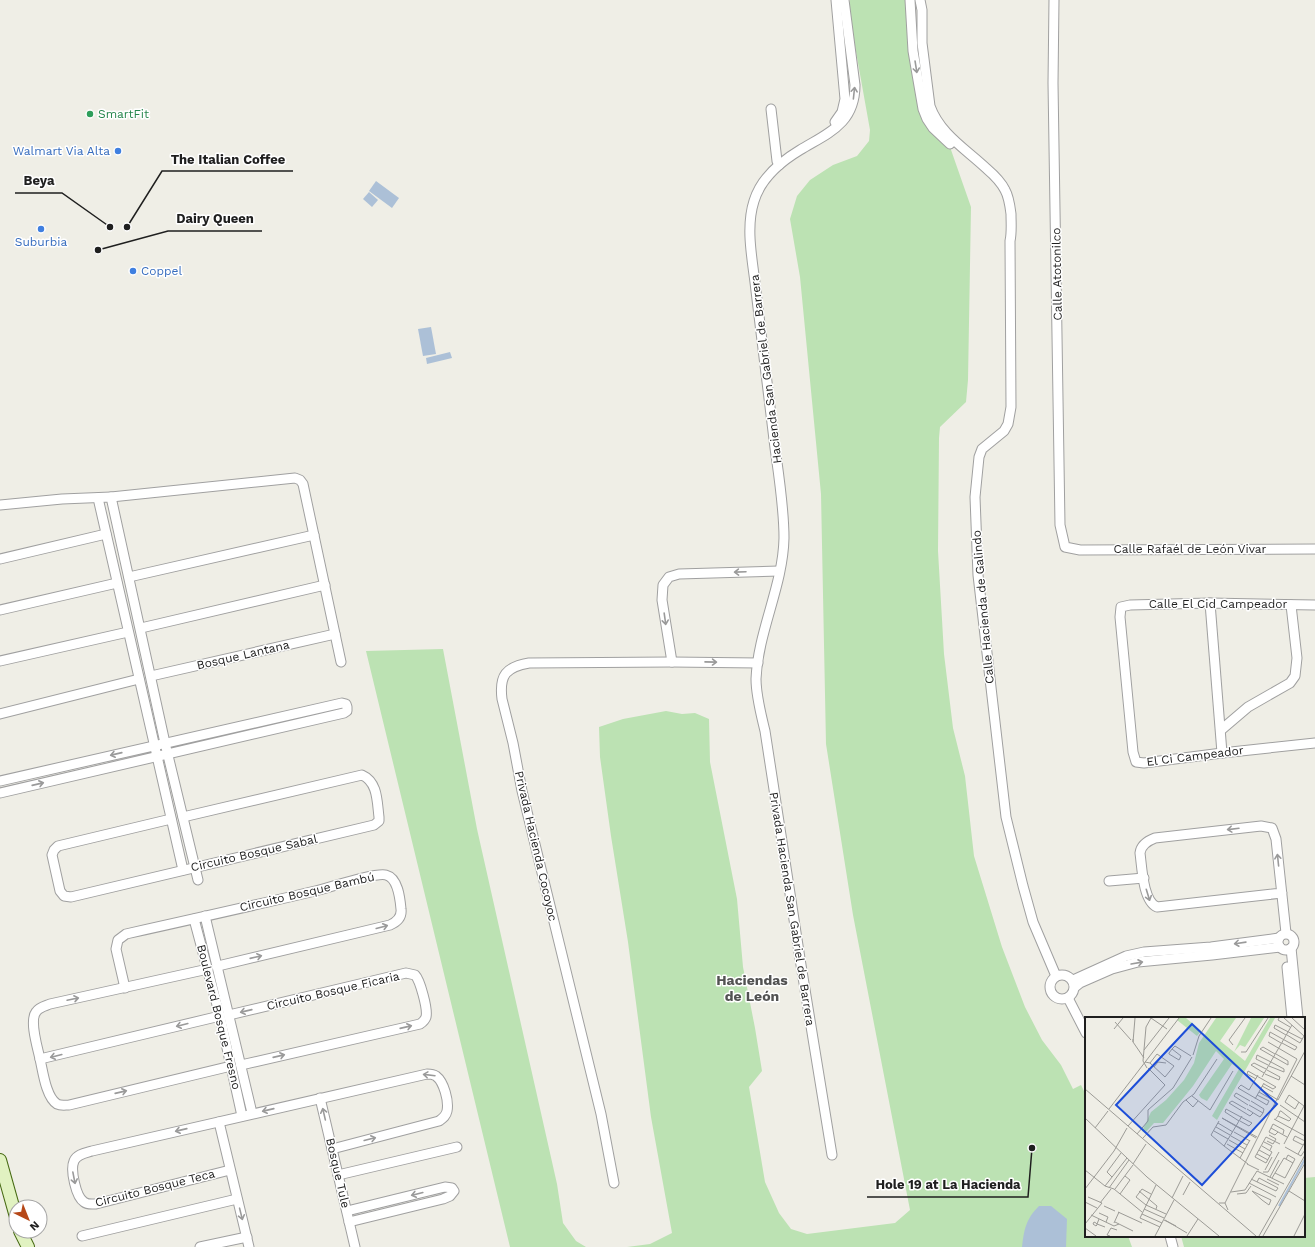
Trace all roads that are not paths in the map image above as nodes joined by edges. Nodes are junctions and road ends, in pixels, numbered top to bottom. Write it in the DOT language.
graph roads {
  1 [pos="836,0"];
  2 [pos="844,0"];
  3 [pos="910,0"];
  4 [pos="920,0"];
  5 [pos="1054,0"];
  6 [pos="917,44"];
  7 [pos="850,50"];
  8 [pos="840,52"];
  9 [pos="771,109"];
  10 [pos="776,166"];
  11 [pos="111,497"];
  12 [pos="98,498"];
  13 [pos="0,505"];
  14 [pos="106,534"];
  15 [pos="314,535"];
  16 [pos="1065,547"];
  17 [pos="1315,549"];
  18 [pos="0,559"];
  19 [pos="779,571"];
  20 [pos="130,577"];
  21 [pos="117,583"];
  22 [pos="325,585"];
  23 [pos="1210,603"];
  24 [pos="1291,604"];
  25 [pos="1315,604"];
  26 [pos="1121,607"];
  27 [pos="0,610"];
  28 [pos="141,628"];
  29 [pos="128,632"];
  30 [pos="335,634"];
  31 [pos="0,661"];
  32 [pos="341,662"];
  33 [pos="672,662"];
  34 [pos="758,663"];
  35 [pos="151,676"];
  36 [pos="138,679"];
  37 [pos="0,714"];
  38 [pos="1221,730"];
  39 [pos="165,743"];
  40 [pos="1315,743"];
  41 [pos="154,745"];
  42 [pos="1222,753"];
  43 [pos="168,754"];
  44 [pos="156,757"];
  45 [pos="0,781"];
  46 [pos="0,793"];
  47 [pos="183,816"];
  48 [pos="171,819"];
  49 [pos="195,867"];
  50 [pos="184,870"];
  51 [pos="1144,878"];
  52 [pos="198,880"];
  53 [pos="1109,881"];
  54 [pos="1282,893"];
  55 [pos="205,916"];
  56 [pos="194,919"];
  57 [pos="1284,943"];
  58 [pos="218,966"];
  59 [pos="208,969"];
  60 [pos="1056,976"];
  61 [pos="1074,984"];
  62 [pos="125,988"];
  63 [pos="1068,998"];
  64 [pos="224,1016"];
  65 [pos="1292,1017"];
  66 [pos="1298,1017"];
  67 [pos="1085,1030"];
  68 [pos="40,1060"];
  69 [pos="236,1065"];
  70 [pos="320,1098"];
  71 [pos="252,1113"];
  72 [pos="242,1116"];
  73 [pos="219,1122"];
  74 [pos="457,1147"];
  75 [pos="332,1149"];
  76 [pos="832,1155"];
  77 [pos="0,1160"];
  78 [pos="230,1170"];
  79 [pos="338,1175"];
  80 [pos="614,1183"];
  81 [pos="237,1198"];
  82 [pos="11,1199"];
  83 [pos="347,1211"];
  84 [pos="349,1222"];
  85 [pos="82,1236"];
  86 [pos="247,1237"];
  87 [pos="1170,1237"];
  88 [pos="200,1247"];
  89 [pos="249,1247"];
  90 [pos="355,1247"];
  91 [pos="1173,1247"];
  1 -- 8 [label="street"];
  2 -- 7 [label="street"];
  3 -- 6 [label="street, Calle Hacienda de Galindo"];
  4 -- 6 [label="street, Calle Hacienda de Galindo"];
  5 -- 16 [label="street, Calle Atotonilco"];
  6 -- 60 [label="street, Calle Hacienda de Galindo"];
  7 -- 8 [label="street"];
  10 -- 7 [label="street, one-way"];
  8 -- 10 [label="street"];
  9 -- 10 [label="street"];
  10 -- 19 [label="street, Hacienda San Gabriel de Barrera"];
  11 -- 12 [label="street"];
  11 -- 15 [label="street"];
  11 -- 20 [label="street"];
  12 -- 13 [label="street"];
  12 -- 14 [label="street"];
  14 -- 18 [label="street"];
  14 -- 21 [label="street"];
  15 -- 20 [label="street"];
  15 -- 22 [label="street"];
  16 -- 17 [label="street, Calle Rafaél de León Vivar"];
  19 -- 33 [label="street, one-way"];
  19 -- 34 [label="street, Hacienda San Gabriel de Barrera"];
  20 -- 28 [label="street"];
  21 -- 27 [label="street"];
  21 -- 29 [label="street"];
  22 -- 28 [label="street"];
  22 -- 30 [label="street"];
  23 -- 24 [label="street, Calle El Cid Campeador"];
  23 -- 26 [label="street, Calle El Cid Campeador"];
  23 -- 38 [label="street"];
  24 -- 25 [label="street, Calle El Cid Campeador"];
  24 -- 38 [label="street"];
  26 -- 42 [label="street, El Ci Campeador"];
  28 -- 35 [label="street"];
  29 -- 31 [label="street"];
  29 -- 36 [label="street"];
  30 -- 32 [label="street"];
  30 -- 35 [label="street, Bosque Lantana"];
  33 -- 34 [label="street, Privada Hacienda Cocoyoc, one-way"];
  33 -- 80 [label="street, Privada Hacienda Cocoyoc"];
  34 -- 76 [label="street, Privada Hacienda San Gabriel de Barrera"];
  35 -- 39 [label="street"];
  36 -- 37 [label="street"];
  36 -- 41 [label="street"];
  38 -- 42 [label="street"];
  39 -- 41 [label="street"];
  39 -- 43 [label="street"];
  39 -- 43 [label="street"];
  40 -- 42 [label="street, El Ci Campeador"];
  41 -- 44 [label="street"];
  41 -- 45 [label="street, one-way"];
  43 -- 44 [label="street"];
  43 -- 47 [label="street"];
  46 -- 44 [label="street, one-way"];
  44 -- 48 [label="street"];
  47 -- 49 [label="street"];
  47 -- 49 [label="street, Circuito Bosque Sabal"];
  48 -- 50 [label="street"];
  48 -- 50 [label="street, Circuito Bosque Sabal"];
  49 -- 50 [label="street, Circuito Bosque Sabal"];
  49 -- 52 [label="street"];
  51 -- 53 [label="street"];
  51 -- 54 [label="street, one-way"];
  54 -- 51 [label="street, one-way"];
  54 -- 57 [label="street"];
  55 -- 56 [label="street, Circuito Bosque Bambú"];
  55 -- 58 [label="street, Boulevard Bosque Fresno"];
  58 -- 55 [label="street, Circuito Bosque Bambú, one-way"];
  56 -- 59 [label="street, Boulevard Bosque Fresno"];
  56 -- 62 [label="street, Circuito Bosque Bambú"];
  57 -- 61 [label="street"];
  57 -- 65 [label="street"];
  57 -- 66 [label="street"];
  58 -- 64 [label="street, Boulevard Bosque Fresno"];
  59 -- 62 [label="street"];
  59 -- 64 [label="street, Boulevard Bosque Fresno"];
  60 -- 61 [label="street"];
  60 -- 63 [label="street"];
  61 -- 63 [label="street"];
  68 -- 62 [label="street, Circuito Bosque Ficaria, one-way"];
  63 -- 67 [label="street"];
  64 -- 68 [label="street, Circuito Bosque Ficaria, one-way"];
  64 -- 69 [label="street, Boulevard Bosque Fresno"];
  69 -- 64 [label="street, Circuito Bosque Ficaria, one-way"];
  68 -- 69 [label="street, Circuito Bosque Ficaria, one-way"];
  69 -- 71 [label="street, Boulevard Bosque Fresno"];
  69 -- 72 [label="street, Boulevard Bosque Fresno"];
  70 -- 71 [label="street, one-way"];
  75 -- 70 [label="street, Bosque Tule, one-way"];
  75 -- 70 [label="street, one-way"];
  71 -- 72 [label="street"];
  72 -- 73 [label="street"];
  73 -- 78 [label="street"];
  73 -- 78 [label="street, Circuito Bosque Teca, one-way"];
  74 -- 79 [label="street"];
  75 -- 79 [label="street, Bosque Tule"];
  77 -- 82 [label="street"];
  78 -- 81 [label="street"];
  79 -- 83 [label="street, Bosque Tule"];
  81 -- 85 [label="street"];
  81 -- 86 [label="street, one-way"];
  83 -- 84 [label="street, Bosque Tule"];
  84 -- 83 [label="street, one-way"];
  84 -- 90 [label="street, Bosque Tule"];
  86 -- 88 [label="street"];
  86 -- 89 [label="street"];
  87 -- 91 [label="street"];
}
